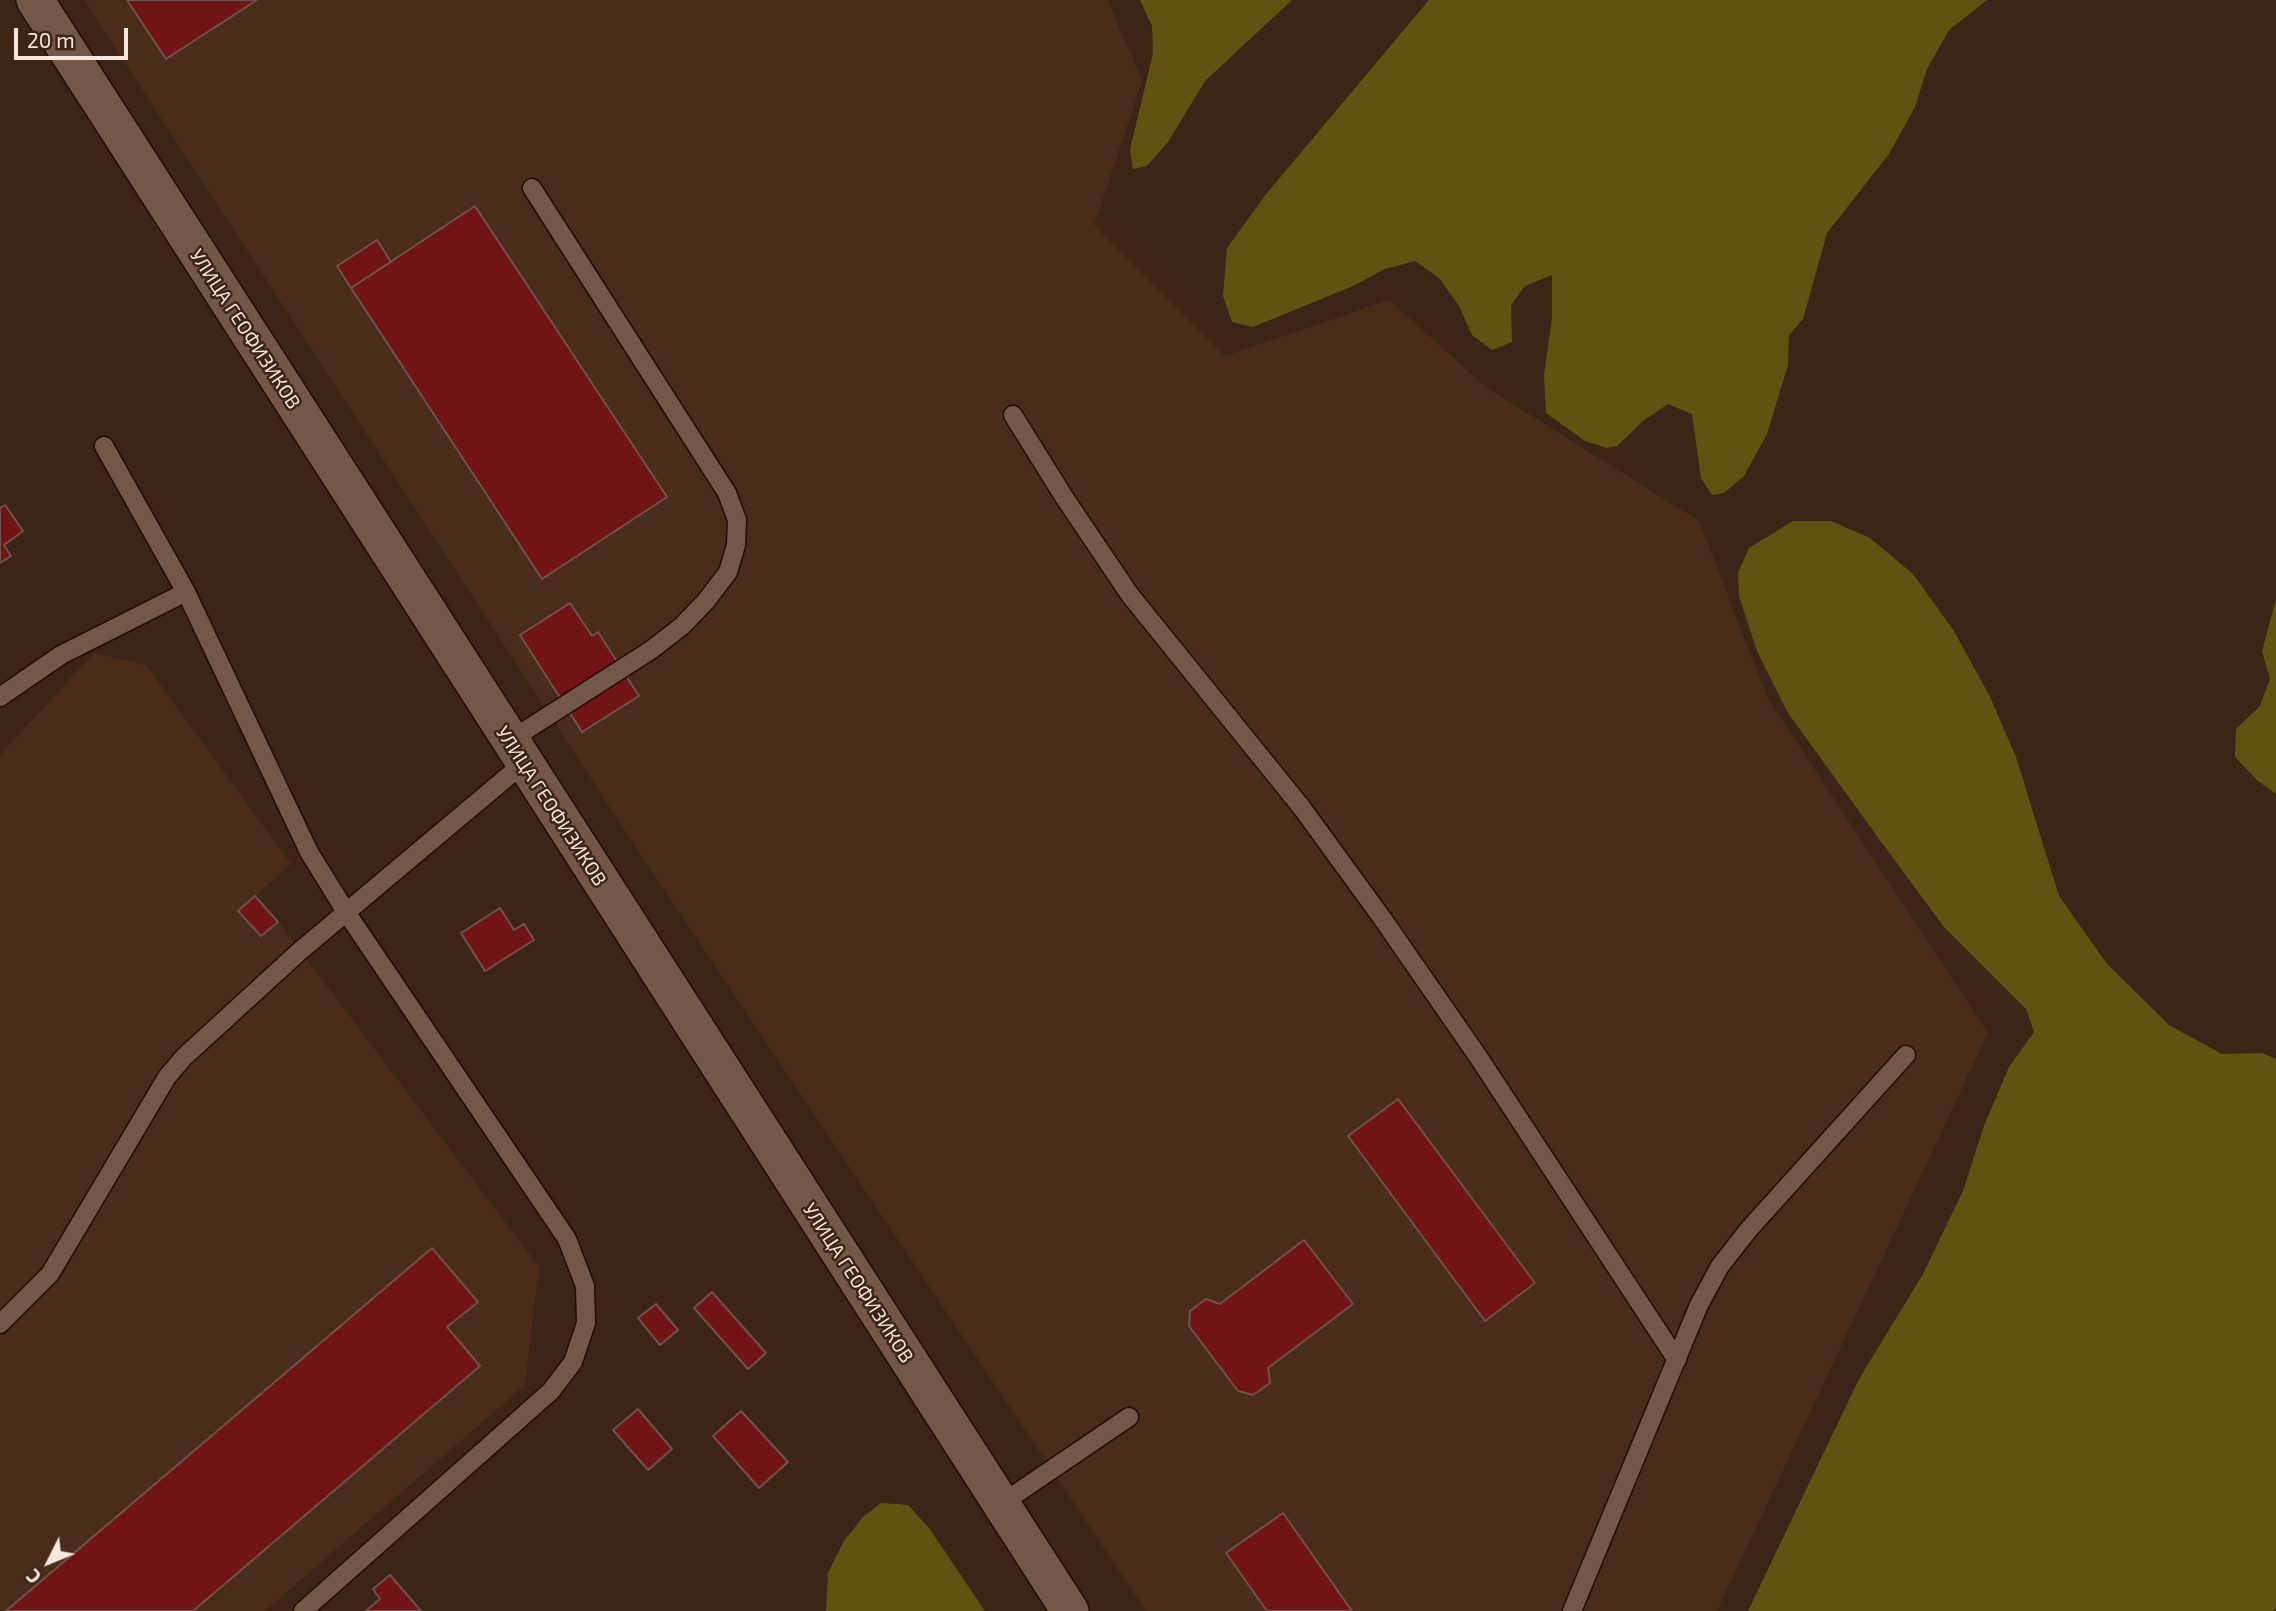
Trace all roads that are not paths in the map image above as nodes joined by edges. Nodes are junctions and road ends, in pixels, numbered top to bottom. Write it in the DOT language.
graph roads {
  1 [pos="34,0"];
  2 [pos="532,188"];
  3 [pos="1013,415"];
  4 [pos="104,446"];
  5 [pos="186,592"];
  6 [pos="0,697"];
  7 [pos="516,752"];
  8 [pos="346,912"];
  9 [pos="1906,1055"];
  10 [pos="0,1324"];
  11 [pos="1677,1360"];
  12 [pos="1129,1417"];
  13 [pos="1001,1504"];
  14 [pos="303,1611"];
  15 [pos="1070,1611"];
  16 [pos="1572,1611"];
  1 -- 7 [label="street, УЛИЦА ГЕОФИЗИКОВ"];
  2 -- 7 [label="lane"];
  3 -- 11 [label="lane"];
  4 -- 5 [label="lane"];
  5 -- 6 [label="lane"];
  5 -- 8 [label="lane"];
  7 -- 8 [label="lane"];
  7 -- 13 [label="street, УЛИЦА ГЕОФИЗИКОВ"];
  8 -- 10 [label="lane"];
  8 -- 14 [label="lane"];
  9 -- 11 [label="lane"];
  11 -- 16 [label="lane"];
  12 -- 13 [label="lane"];
  13 -- 15 [label="street, УЛИЦА ГЕОФИЗИКОВ"];
}
